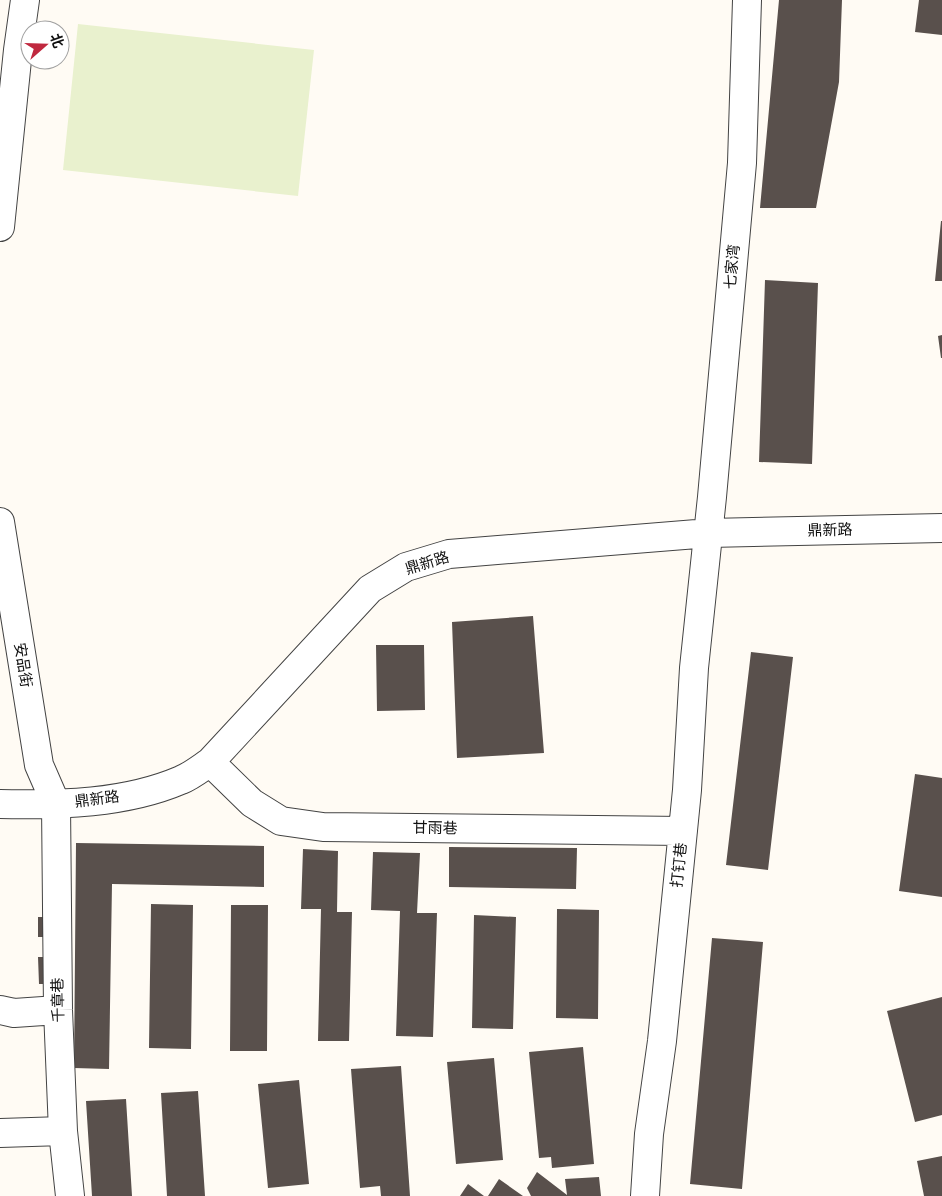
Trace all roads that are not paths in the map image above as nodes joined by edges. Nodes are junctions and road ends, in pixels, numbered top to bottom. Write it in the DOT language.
graph roads {
  1 [pos="25,0"];
  2 [pos="748,0"];
  3 [pos="0,227"];
  4 [pos="0,522"];
  5 [pos="942,528"];
  6 [pos="709,533"];
  7 [pos="210,762"];
  8 [pos="0,804"];
  9 [pos="56,804"];
  10 [pos="683,831"];
  11 [pos="0,1010"];
  12 [pos="58,1010"];
  13 [pos="62,1130"];
  14 [pos="0,1133"];
  15 [pos="70,1196"];
  16 [pos="644,1196"];
  1 -- 3 [label="street"];
  2 -- 6 [label="street, 七家湾"];
  4 -- 9 [label="street, 安品街"];
  5 -- 6 [label="street, 鼎新路"];
  6 -- 7 [label="street, 鼎新路"];
  6 -- 10 [label="street, 打钉巷"];
  7 -- 9 [label="street, 鼎新路"];
  7 -- 10 [label="street, 甘雨巷"];
  8 -- 9 [label="street, 鼎新路"];
  9 -- 12 [label="street, 千章巷"];
  10 -- 16 [label="street, 打钉巷"];
  11 -- 12 [label="street"];
  12 -- 13 [label="street, 千章巷"];
  13 -- 14 [label="street"];
  13 -- 15 [label="street, 千章巷"];
}
